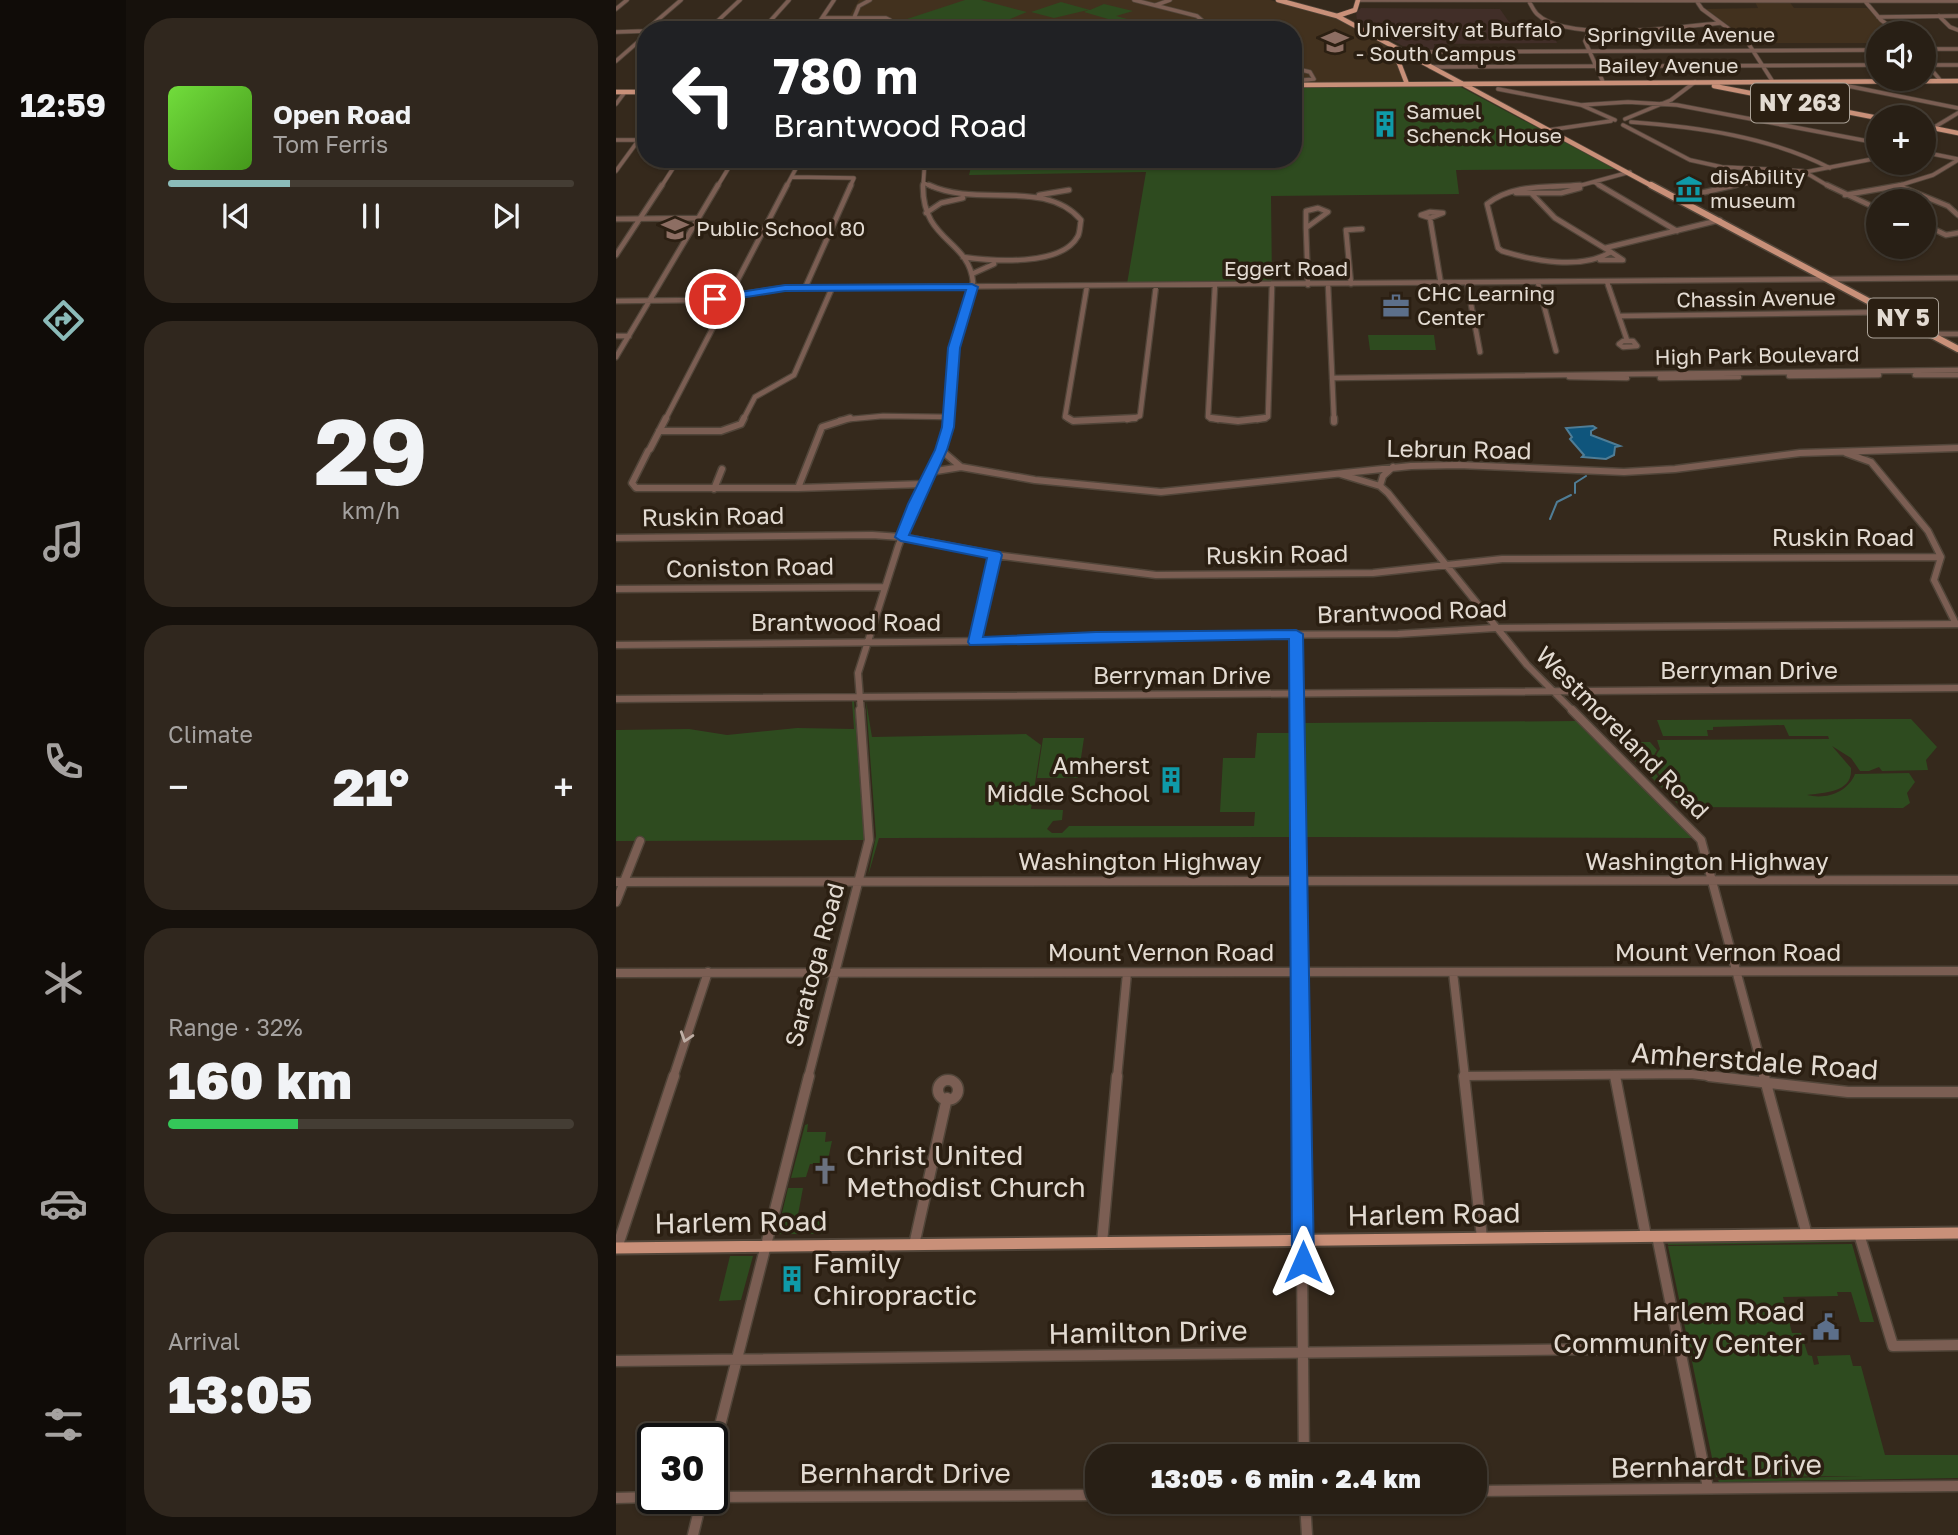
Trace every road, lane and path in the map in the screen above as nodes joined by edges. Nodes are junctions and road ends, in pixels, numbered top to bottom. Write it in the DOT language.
graph roads {
  1 [pos="627,0"];
  2 [pos="740,0"];
  3 [pos="789,0"];
  4 [pos="834,0"];
  5 [pos="870,0"];
  6 [pos="1134,0"];
  7 [pos="1170,0"];
  8 [pos="1278,0"];
  9 [pos="1358,0"];
  10 [pos="1528,0"];
  11 [pos="1696,0"];
  12 [pos="1865,0"];
  13 [pos="1958,1"];
  14 [pos="681,2"];
  15 [pos="1156,5"];
  16 [pos="616,9"];
  17 [pos="1337,16"];
  18 [pos="1939,16"];
  19 [pos="1958,16"];
  20 [pos="1878,17"];
  21 [pos="854,18"];
  22 [pos="822,19"];
  23 [pos="659,21"];
  24 [pos="718,21"];
  25 [pos="770,21"];
  26 [pos="890,21"];
  27 [pos="1203,21"];
  28 [pos="1883,21"];
  29 [pos="1720,23"];
  30 [pos="1590,30"];
  31 [pos="1958,30"];
  32 [pos="637,31"];
  33 [pos="616,32"];
  34 [pos="1377,38"];
  35 [pos="637,40"];
  36 [pos="1393,48"];
  37 [pos="1936,49"];
  38 [pos="1958,49"];
  39 [pos="1752,50"];
  40 [pos="1866,50"];
  41 [pos="1407,51"];
  42 [pos="1590,51"];
  43 [pos="1400,52"];
  44 [pos="616,59"];
  45 [pos="1936,64"];
  46 [pos="1762,65"];
  47 [pos="1866,65"];
  48 [pos="1958,65"];
  49 [pos="1597,66"];
  50 [pos="1429,67"];
  51 [pos="1436,67"];
  52 [pos="1302,70"];
  53 [pos="1936,75"];
  54 [pos="1302,81"];
  55 [pos="1941,81"];
  56 [pos="1958,81"];
  57 [pos="1603,82"];
  58 [pos="1695,82"];
  59 [pos="1773,82"];
  60 [pos="1828,82"];
  61 [pos="1302,83"];
  62 [pos="1462,83"];
  63 [pos="1501,83"];
  64 [pos="1407,84"];
  65 [pos="1720,85"];
  66 [pos="1498,89"];
  67 [pos="637,91"];
  68 [pos="616,92"];
  69 [pos="625,92"];
  70 [pos="1484,94"];
  71 [pos="1664,103"];
  72 [pos="616,104"];
  73 [pos="1581,104"];
  74 [pos="1958,108"];
  75 [pos="1866,115"];
  76 [pos="1614,121"];
  77 [pos="1624,122"];
  78 [pos="1936,126"];
  79 [pos="1936,129"];
  80 [pos="1549,130"];
  81 [pos="1958,133"];
  82 [pos="616,140"];
  83 [pos="637,140"];
  84 [pos="1866,141"];
  85 [pos="637,143"];
  86 [pos="1936,155"];
  87 [pos="1958,159"];
  88 [pos="1866,160"];
  89 [pos="673,168"];
  90 [pos="729,168"];
  91 [pos="796,168"];
  92 [pos="925,168"];
  93 [pos="1830,168"];
  94 [pos="1800,170"];
  95 [pos="616,171"];
  96 [pos="1630,172"];
  97 [pos="792,177"];
  98 [pos="1594,182"];
  99 [pos="924,183"];
  100 [pos="1586,184"];
  101 [pos="1899,186"];
  102 [pos="1531,193"];
  103 [pos="1505,195"];
  104 [pos="1844,195"];
  105 [pos="1026,196"];
  106 [pos="971,197"];
  107 [pos="1679,198"];
  108 [pos="1866,204"];
  109 [pos="1068,206"];
  110 [pos="1948,206"];
  111 [pos="1958,207"];
  112 [pos="926,213"];
  113 [pos="1958,215"];
  114 [pos="699,218"];
  115 [pos="1430,218"];
  116 [pos="616,219"];
  117 [pos="640,219"];
  118 [pos="1720,220"];
  119 [pos="1306,228"];
  120 [pos="1362,229"];
  121 [pos="1936,230"];
  122 [pos="1677,231"];
  123 [pos="1958,233"];
  124 [pos="1605,248"];
  125 [pos="1611,252"];
  126 [pos="616,255"];
  127 [pos="963,256"];
  128 [pos="1600,260"];
  129 [pos="1002,262"];
  130 [pos="974,273"];
  131 [pos="1958,278"];
  132 [pos="1831,280"];
  133 [pos="1607,282"];
  134 [pos="1538,283"];
  135 [pos="1328,284"];
  136 [pos="1351,284"];
  137 [pos="1441,284"];
  138 [pos="1467,284"];
  139 [pos="1156,285"];
  140 [pos="1215,285"];
  141 [pos="1272,285"];
  142 [pos="1308,285"];
  143 [pos="1087,286"];
  144 [pos="972,287"];
  145 [pos="805,288"];
  146 [pos="832,288"];
  147 [pos="729,297"];
  148 [pos="616,301"];
  149 [pos="650,301"];
  150 [pos="1893,312"];
  151 [pos="1619,316"];
  152 [pos="1935,334"];
  153 [pos="1958,334"];
  154 [pos="616,336"];
  155 [pos="629,336"];
  156 [pos="1627,340"];
  157 [pos="1958,349"];
  158 [pos="1556,351"];
  159 [pos="1480,352"];
  160 [pos="616,357"];
  161 [pos="1958,372"];
  162 [pos="1332,378"];
  163 [pos="950,417"];
  164 [pos="1334,422"];
  165 [pos="659,431"];
  166 [pos="1958,448"];
  167 [pos="1885,449"];
  168 [pos="941,450"];
  169 [pos="1834,451"];
  170 [pos="1871,462"];
  171 [pos="961,467"];
  172 [pos="1394,467"];
  173 [pos="722,469"];
  174 [pos="930,472"];
  175 [pos="1332,472"];
  176 [pos="924,484"];
  177 [pos="1380,486"];
  178 [pos="798,488"];
  179 [pos="713,489"];
  180 [pos="901,537"];
  181 [pos="616,538"];
  182 [pos="995,555"];
  183 [pos="1941,557"];
  184 [pos="1444,565"];
  185 [pos="884,587"];
  186 [pos="616,589"];
  187 [pos="1957,624"];
  188 [pos="1495,628"];
  189 [pos="1296,634"];
  190 [pos="866,642"];
  191 [pos="975,642"];
  192 [pos="616,645"];
  193 [pos="1958,688"];
  194 [pos="1554,692"];
  195 [pos="1297,694"];
  196 [pos="860,698"];
  197 [pos="616,699"];
  198 [pos="640,841"];
  199 [pos="1958,880"];
  200 [pos="620,881"];
  201 [pos="1712,881"];
  202 [pos="858,882"];
  203 [pos="1297,882"];
  204 [pos="616,902"];
  205 [pos="1958,971"];
  206 [pos="708,972"];
  207 [pos="1298,972"];
  208 [pos="1453,972"];
  209 [pos="1737,972"];
  210 [pos="616,973"];
  211 [pos="834,973"];
  212 [pos="1127,973"];
  213 [pos="1615,1075"];
  214 [pos="1465,1076"];
  215 [pos="1768,1084"];
  216 [pos="1958,1091"];
  217 [pos="947,1098"];
  218 [pos="1958,1233"];
  219 [pos="1858,1234"];
  220 [pos="1807,1235"];
  221 [pos="1652,1236"];
  222 [pos="1482,1238"];
  223 [pos="1303,1240"];
  224 [pos="1102,1243"];
  225 [pos="914,1245"];
  226 [pos="764,1246"];
  227 [pos="616,1248"];
  228 [pos="1958,1345"];
  229 [pos="1680,1348"];
  230 [pos="1303,1353"];
  231 [pos="737,1360"];
  232 [pos="616,1361"];
  233 [pos="721,1423"];
  234 [pos="1304,1444"];
  235 [pos="1958,1486"];
  236 [pos="1708,1488"];
  237 [pos="1487,1491"];
  238 [pos="1085,1495"];
  239 [pos="616,1497"];
  240 [pos="637,1497"];
  241 [pos="728,1497"];
  242 [pos="698,1514"];
  243 [pos="1306,1514"];
  244 [pos="693,1535"];
  245 [pos="1307,1535"];
  1 -- 16 [label="street"];
  2 -- 24 [label="street"];
  3 -- 25 [label="street"];
  4 -- 22 [label="street"];
  5 -- 21 [label="street"];
  6 -- 15 [label="street"];
  7 -- 15 [label="street"];
  8 -- 17 [label="main road, NY 5"];
  9 -- 10 [label="street"];
  9 -- 17 [label="main road"];
  10 -- 11 [label="street"];
  10 -- 30 [label="street"];
  11 -- 12 [label="street"];
  11 -- 29 [label="street"];
  12 -- 13 [label="street"];
  12 -- 20 [label="street"];
  14 -- 23 [label="street"];
  15 -- 27 [label="street"];
  17 -- 34 [label="main road, NY 5"];
  18 -- 19 [label="street"];
  18 -- 20 [label="street"];
  18 -- 31 [label="street"];
  20 -- 28 [label="street"];
  21 -- 22 [label="street"];
  21 -- 26 [label="street"];
  29 -- 30 [label="street"];
  29 -- 39 [label="street"];
  30 -- 42 [label="street"];
  32 -- 33 [label="street"];
  34 -- 36 [label="main road, NY 5"];
  34 -- 41 [label="main road, NY 5"];
  35 -- 44 [label="street"];
  36 -- 43 [label="main road, NY 5"];
  36 -- 64 [label="main road"];
  37 -- 38 [label="street"];
  39 -- 40 [label="street, Springville Avenue"];
  39 -- 42 [label="street, Springville Avenue"];
  39 -- 46 [label="street"];
  41 -- 42 [label="street, Springville Avenue"];
  41 -- 43 [label="street, Springville Avenue"];
  41 -- 51 [label="main road, NY 5"];
  42 -- 49 [label="street"];
  43 -- 50 [label="main road, NY 5"];
  45 -- 48 [label="street"];
  46 -- 47 [label="street"];
  46 -- 49 [label="street"];
  46 -- 59 [label="street"];
  49 -- 51 [label="street"];
  49 -- 57 [label="street"];
  50 -- 51 [label="street"];
  50 -- 62 [label="main road, NY 5"];
  51 -- 62 [label="main road, NY 5"];
  52 -- 54 [label="street"];
  53 -- 55 [label="street"];
  55 -- 56 [label="main road, Bailey Avenue"];
  55 -- 60 [label="main road, Bailey Avenue"];
  57 -- 58 [label="main road, Bailey Avenue"];
  57 -- 63 [label="main road, Bailey Avenue"];
  58 -- 65 [label="main road, NY 263"];
  58 -- 71 [label="street"];
  59 -- 60 [label="main road, Bailey Avenue"];
  59 -- 65 [label="main road, Bailey Avenue"];
  60 -- 74 [label="street"];
  61 -- 64 [label="main road, Bailey Avenue"];
  62 -- 63 [label="main road, Bailey Avenue"];
  62 -- 64 [label="main road, Bailey Avenue"];
  62 -- 70 [label="main road, NY 5"];
  63 -- 66 [label="street"];
  65 -- 75 [label="main road, NY 263"];
  66 -- 70 [label="street"];
  66 -- 73 [label="street"];
  67 -- 69 [label="main road"];
  68 -- 69 [label="main road"];
  69 -- 72 [label="street"];
  70 -- 80 [label="main road, NY 5"];
  71 -- 73 [label="street"];
  71 -- 77 [label="street"];
  71 -- 84 [label="street"];
  73 -- 76 [label="street"];
  74 -- 78 [label="street"];
  76 -- 77 [label="street"];
  76 -- 80 [label="street"];
  77 -- 93 [label="street"];
  77 -- 94 [label="street"];
  79 -- 81 [label="main road"];
  80 -- 96 [label="main road, NY 5"];
  82 -- 83 [label="street"];
  85 -- 95 [label="street"];
  86 -- 87 [label="street"];
  87 -- 101 [label="street"];
  88 -- 93 [label="street"];
  89 -- 117 [label="street"];
  90 -- 114 [label="street"];
  91 -- 97 [label="street"];
  92 -- 99 [label="street"];
  93 -- 94 [label="street"];
  94 -- 104 [label="street"];
  94 -- 107 [label="street"];
  96 -- 98 [label="street"];
  96 -- 107 [label="main road, NY 5"];
  97 -- 145 [label="street"];
  97 -- 147 [label="street"];
  98 -- 100 [label="street"];
  98 -- 122 [label="street"];
  99 -- 106 [label="street"];
  99 -- 112 [label="street"];
  100 -- 102 [label="street"];
  100 -- 103 [label="street"];
  101 -- 104 [label="street"];
  101 -- 110 [label="street"];
  102 -- 103 [label="street"];
  102 -- 124 [label="street"];
  103 -- 128 [label="street"];
  104 -- 108 [label="street"];
  105 -- 106 [label="street"];
  105 -- 109 [label="street"];
  105 -- 109 [label="street"];
  106 -- 112 [label="street"];
  107 -- 118 [label="main road, NY 5"];
  109 -- 129 [label="street"];
  110 -- 111 [label="street"];
  110 -- 113 [label="street"];
  112 -- 127 [label="street"];
  114 -- 117 [label="street"];
  114 -- 149 [label="street"];
  115 -- 137 [label="street"];
  116 -- 117 [label="street"];
  117 -- 126 [label="street"];
  118 -- 122 [label="street"];
  118 -- 132 [label="main road, NY 5"];
  119 -- 119 [label="street"];
  119 -- 142 [label="street"];
  120 -- 136 [label="street"];
  121 -- 123 [label="street"];
  122 -- 124 [label="street"];
  124 -- 125 [label="street"];
  125 -- 128 [label="street"];
  125 -- 128 [label="street"];
  127 -- 129 [label="street"];
  127 -- 130 [label="street"];
  129 -- 130 [label="street"];
  130 -- 144 [label="street"];
  131 -- 132 [label="street, Eggert Road"];
  132 -- 133 [label="street, Eggert Road"];
  132 -- 150 [label="main road, NY 5"];
  133 -- 134 [label="street, Eggert Road"];
  133 -- 151 [label="street"];
  134 -- 138 [label="street, Eggert Road"];
  134 -- 158 [label="street"];
  135 -- 136 [label="street, Eggert Road"];
  135 -- 142 [label="street, Eggert Road"];
  135 -- 162 [label="street"];
  136 -- 137 [label="street, Eggert Road"];
  137 -- 138 [label="street, Eggert Road"];
  138 -- 159 [label="street"];
  139 -- 140 [label="street, Eggert Road"];
  139 -- 143 [label="street, Eggert Road"];
  139 -- 143 [label="street"];
  140 -- 141 [label="street, Eggert Road"];
  140 -- 141 [label="street"];
  141 -- 142 [label="street, Eggert Road"];
  143 -- 144 [label="street, Eggert Road"];
  144 -- 146 [label="street, Eggert Road"];
  144 -- 163 [label="street"];
  145 -- 146 [label="street, Eggert Road"];
  145 -- 147 [label="street, Eggert Road"];
  146 -- 165 [label="street"];
  147 -- 149 [label="street, Eggert Road"];
  147 -- 165 [label="street"];
  148 -- 149 [label="street, Eggert Road"];
  149 -- 155 [label="street"];
  150 -- 151 [label="street, Chassin Avenue"];
  150 -- 152 [label="main road, NY 5"];
  151 -- 156 [label="street"];
  152 -- 153 [label="street"];
  152 -- 157 [label="main road, NY 5"];
  154 -- 155 [label="street"];
  155 -- 160 [label="street"];
  161 -- 162 [label="street, High Park Boulevard"];
  162 -- 164 [label="street"];
  163 -- 168 [label="street"];
  163 -- 178 [label="street"];
  165 -- 179 [label="street"];
  166 -- 167 [label="street, Lebrun Road"];
  167 -- 169 [label="street, Lebrun Road"];
  167 -- 170 [label="street"];
  168 -- 171 [label="street"];
  168 -- 174 [label="street"];
  169 -- 170 [label="street"];
  169 -- 172 [label="street, Lebrun Road"];
  170 -- 183 [label="street"];
  171 -- 174 [label="street, Lebrun Road"];
  171 -- 175 [label="street, Lebrun Road"];
  172 -- 175 [label="street, Lebrun Road"];
  172 -- 177 [label="street"];
  173 -- 179 [label="street"];
  174 -- 176 [label="street"];
  175 -- 177 [label="street"];
  176 -- 178 [label="street"];
  176 -- 180 [label="street, Saratoga Road"];
  177 -- 184 [label="street, Westmoreland Road"];
  178 -- 179 [label="street"];
  180 -- 181 [label="street, Ruskin Road"];
  180 -- 182 [label="street, Ruskin Road"];
  180 -- 185 [label="street, Saratoga Road"];
  182 -- 184 [label="street, Ruskin Road"];
  182 -- 191 [label="street"];
  183 -- 184 [label="street, Ruskin Road"];
  183 -- 187 [label="street"];
  184 -- 188 [label="street, Westmoreland Road"];
  185 -- 186 [label="street, Coniston Road"];
  185 -- 190 [label="street, Saratoga Road"];
  187 -- 188 [label="street, Brantwood Road"];
  188 -- 189 [label="street, Brantwood Road"];
  188 -- 194 [label="street, Westmoreland Road"];
  189 -- 191 [label="street, Brantwood Road"];
  189 -- 195 [label="street"];
  190 -- 191 [label="street, Brantwood Road"];
  190 -- 192 [label="street, Brantwood Road"];
  190 -- 196 [label="street, Saratoga Road"];
  193 -- 194 [label="street, Berryman Drive"];
  194 -- 195 [label="street, Berryman Drive"];
  194 -- 201 [label="street, Westmoreland Road"];
  195 -- 196 [label="street, Berryman Drive"];
  195 -- 203 [label="street"];
  196 -- 197 [label="street, Berryman Drive"];
  196 -- 202 [label="street, Saratoga Road"];
  198 -- 200 [label="street"];
  199 -- 201 [label="street, Washington Highway"];
  200 -- 202 [label="street, Washington Highway"];
  200 -- 204 [label="street"];
  201 -- 203 [label="street, Washington Highway"];
  201 -- 209 [label="street, Westmoreland Road"];
  202 -- 203 [label="street, Washington Highway"];
  202 -- 211 [label="street, Saratoga Road"];
  203 -- 207 [label="street"];
  205 -- 209 [label="street, Mount Vernon Road"];
  206 -- 210 [label="street, Mount Vernon Road"];
  206 -- 211 [label="street, Mount Vernon Road"];
  206 -- 227 [label="street, one-way"];
  207 -- 208 [label="street, Mount Vernon Road"];
  207 -- 212 [label="street, Mount Vernon Road"];
  207 -- 223 [label="street"];
  208 -- 209 [label="street, Mount Vernon Road"];
  208 -- 214 [label="street"];
  209 -- 215 [label="street, Westmoreland Road"];
  211 -- 212 [label="street, Mount Vernon Road"];
  211 -- 226 [label="street, Saratoga Road"];
  212 -- 224 [label="street"];
  213 -- 214 [label="street, Amherstdale Road"];
  213 -- 215 [label="street, Amherstdale Road"];
  213 -- 221 [label="street"];
  214 -- 222 [label="street"];
  215 -- 216 [label="street, Amherstdale Road"];
  215 -- 220 [label="street, Westmoreland Road"];
  217 -- 225 [label="street"];
  218 -- 219 [label="main road, Harlem Road"];
  219 -- 220 [label="main road, Harlem Road"];
  219 -- 228 [label="street"];
  220 -- 221 [label="main road, Harlem Road"];
  221 -- 222 [label="main road, Harlem Road"];
  221 -- 229 [label="street"];
  222 -- 223 [label="main road, Harlem Road"];
  223 -- 224 [label="main road, Harlem Road"];
  223 -- 230 [label="street"];
  224 -- 225 [label="main road, Harlem Road"];
  225 -- 226 [label="main road, Harlem Road"];
  226 -- 227 [label="main road, Harlem Road"];
  226 -- 231 [label="street, Saratoga Road"];
  229 -- 230 [label="street, Hamilton Drive"];
  229 -- 236 [label="street"];
  230 -- 231 [label="street, Hamilton Drive"];
  230 -- 234 [label="street"];
  231 -- 232 [label="street, Hamilton Drive"];
  231 -- 233 [label="street, Saratoga Road"];
  235 -- 236 [label="street, Bernhardt Drive"];
  236 -- 237 [label="street, Bernhardt Drive"];
  238 -- 241 [label="street, Bernhardt Drive"];
  239 -- 240 [label="street"];
  242 -- 244 [label="street"];
  243 -- 245 [label="street"];
}
